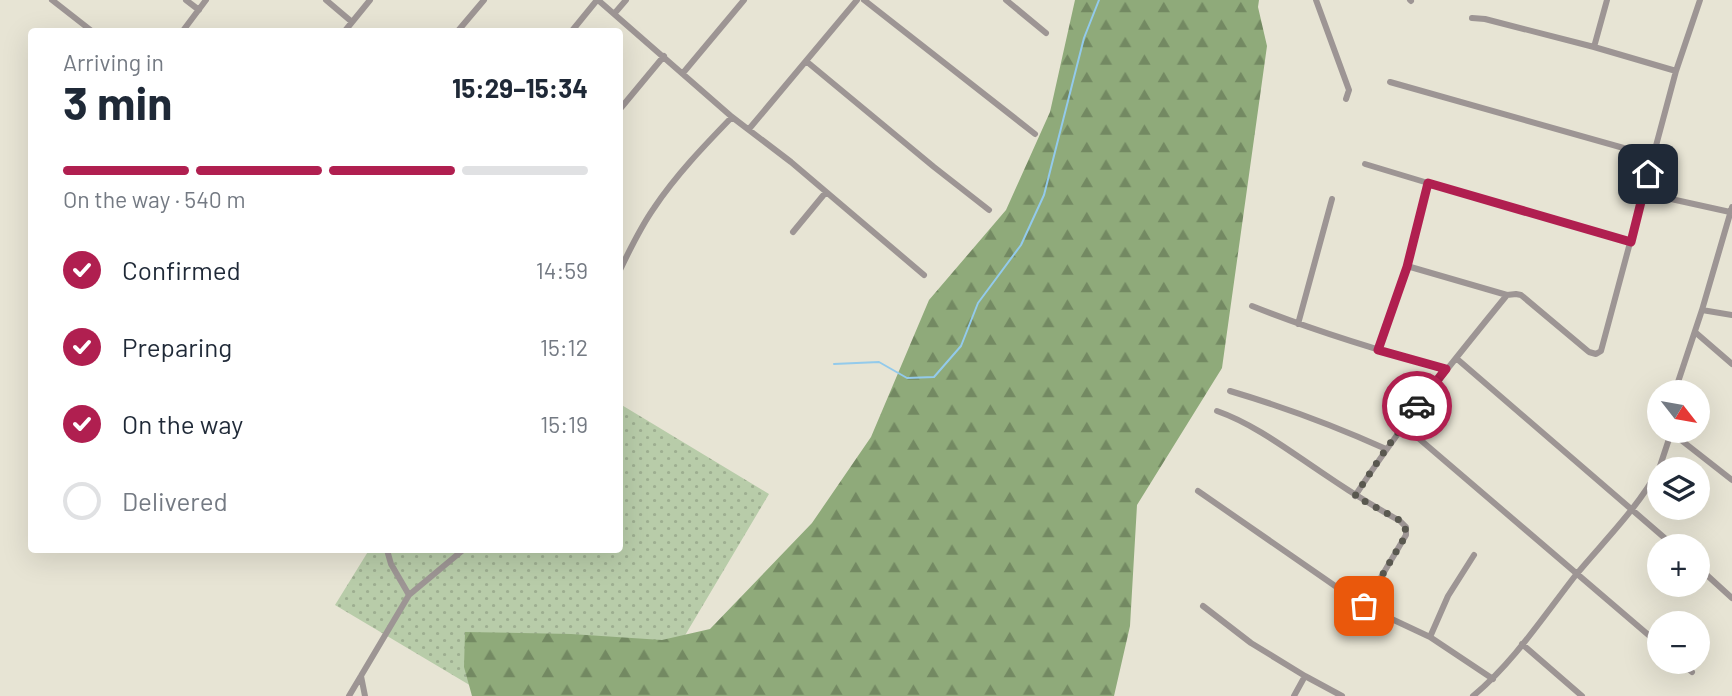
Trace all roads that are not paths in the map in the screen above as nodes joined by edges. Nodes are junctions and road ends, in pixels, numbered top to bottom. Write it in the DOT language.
graph roads {
  1 [pos="52,0"];
  2 [pos="186,0"];
  3 [pos="206,0"];
  4 [pos="326,0"];
  5 [pos="370,0"];
  6 [pos="484,0"];
  7 [pos="597,0"];
  8 [pos="626,0"];
  9 [pos="744,0"];
  10 [pos="857,0"];
  11 [pos="863,0"];
  12 [pos="1006,0"];
  13 [pos="1316,0"];
  14 [pos="1607,0"];
  15 [pos="1700,0"];
  16 [pos="199,10"];
  17 [pos="614,14"];
  18 [pos="1472,18"];
  19 [pos="352,22"];
  20 [pos="88,28"];
  21 [pos="185,28"];
  22 [pos="347,28"];
  23 [pos="460,28"];
  24 [pos="574,28"];
  25 [pos="1046,33"];
  26 [pos="1594,47"];
  27 [pos="664,56"];
  28 [pos="806,61"];
  29 [pos="1676,71"];
  30 [pos="683,73"];
  31 [pos="1390,82"];
  32 [pos="1346,99"];
  33 [pos="623,105"];
  34 [pos="732,117"];
  35 [pos="749,129"];
  36 [pos="1035,134"];
  37 [pos="1653,156"];
  38 [pos="1365,164"];
  39 [pos="1428,183"];
  40 [pos="826,192"];
  41 [pos="1644,193"];
  42 [pos="1332,199"];
  43 [pos="989,209"];
  44 [pos="1731,209"];
  45 [pos="1730,223"];
  46 [pos="793,232"];
  47 [pos="1631,242"];
  48 [pos="623,263"];
  49 [pos="1407,267"];
  50 [pos="924,275"];
  51 [pos="1507,295"];
  52 [pos="1252,306"];
  53 [pos="1702,310"];
  54 [pos="1732,315"];
  55 [pos="1298,324"];
  56 [pos="1695,332"];
  57 [pos="1378,350"];
  58 [pos="1456,358"];
  59 [pos="1732,364"];
  60 [pos="1446,369"];
  61 [pos="1679,380"];
  62 [pos="1230,391"];
  63 [pos="1217,411"];
  64 [pos="1403,425"];
  65 [pos="1685,443"];
  66 [pos="1386,449"];
  67 [pos="1732,481"];
  68 [pos="1647,487"];
  69 [pos="1198,491"];
  70 [pos="1355,496"];
  71 [pos="1632,509"];
  72 [pos="1660,534"];
  73 [pos="388,553"];
  74 [pos="459,553"];
  75 [pos="1474,555"];
  76 [pos="1577,573"];
  77 [pos="1710,578"];
  78 [pos="409,595"];
  79 [pos="1732,598"];
  80 [pos="1203,606"];
  81 [pos="1364,606"];
  82 [pos="1647,634"];
  83 [pos="1430,637"];
  84 [pos="1522,644"];
  85 [pos="361,676"];
  86 [pos="1305,676"];
  87 [pos="1493,680"];
  88 [pos="349,696"];
  89 [pos="365,696"];
  90 [pos="1294,696"];
  91 [pos="1342,696"];
  92 [pos="1473,696"];
  93 [pos="1582,696"];
  1 -- 20 [label="street"];
  2 -- 16 [label="street"];
  3 -- 16 [label="street"];
  4 -- 19 [label="street"];
  5 -- 19 [label="street"];
  6 -- 23 [label="street"];
  7 -- 17 [label="street"];
  7 -- 24 [label="street"];
  8 -- 17 [label="street"];
  9 -- 30 [label="street"];
  10 -- 28 [label="street"];
  11 -- 36 [label="street"];
  12 -- 25 [label="street"];
  13 -- 32 [label="street"];
  14 -- 26 [label="street"];
  15 -- 29 [label="street"];
  16 -- 21 [label="street"];
  17 -- 27 [label="street"];
  18 -- 26 [label="street"];
  19 -- 22 [label="street"];
  26 -- 29 [label="street"];
  27 -- 30 [label="street"];
  27 -- 33 [label="street"];
  28 -- 35 [label="street"];
  28 -- 43 [label="street"];
  29 -- 37 [label="street"];
  30 -- 34 [label="street"];
  31 -- 37 [label="street"];
  34 -- 35 [label="street"];
  34 -- 48 [label="street"];
  35 -- 40 [label="street"];
  37 -- 41 [label="street"];
  38 -- 39 [label="street"];
  39 -- 47 [label="street"];
  39 -- 49 [label="street"];
  40 -- 46 [label="street"];
  40 -- 50 [label="street"];
  41 -- 44 [label="street"];
  41 -- 47 [label="street"];
  42 -- 55 [label="street"];
  44 -- 45 [label="street"];
  45 -- 53 [label="street"];
  47 -- 51 [label="street"];
  49 -- 51 [label="street"];
  49 -- 57 [label="street"];
  51 -- 58 [label="street"];
  52 -- 55 [label="street"];
  53 -- 54 [label="street"];
  53 -- 56 [label="street"];
  55 -- 57 [label="street"];
  56 -- 59 [label="street"];
  56 -- 61 [label="street"];
  57 -- 60 [label="street"];
  58 -- 60 [label="street"];
  58 -- 71 [label="street"];
  60 -- 64 [label="street"];
  62 -- 66 [label="street"];
  63 -- 70 [label="street"];
  64 -- 66 [label="street"];
  64 -- 76 [label="street"];
  65 -- 67 [label="street"];
  66 -- 70 [label="street"];
  68 -- 71 [label="street"];
  69 -- 81 [label="street"];
  70 -- 81 [label="street"];
  71 -- 72 [label="street"];
  71 -- 76 [label="street"];
  73 -- 78 [label="street"];
  74 -- 78 [label="street"];
  75 -- 83 [label="street"];
  76 -- 82 [label="street"];
  76 -- 84 [label="street"];
  77 -- 79 [label="street"];
  78 -- 85 [label="street"];
  80 -- 86 [label="street"];
  81 -- 83 [label="street"];
  83 -- 87 [label="street"];
  84 -- 87 [label="street"];
  84 -- 93 [label="street"];
  85 -- 88 [label="street"];
  85 -- 89 [label="street"];
  86 -- 90 [label="street"];
  86 -- 91 [label="street"];
  87 -- 92 [label="street"];
}
